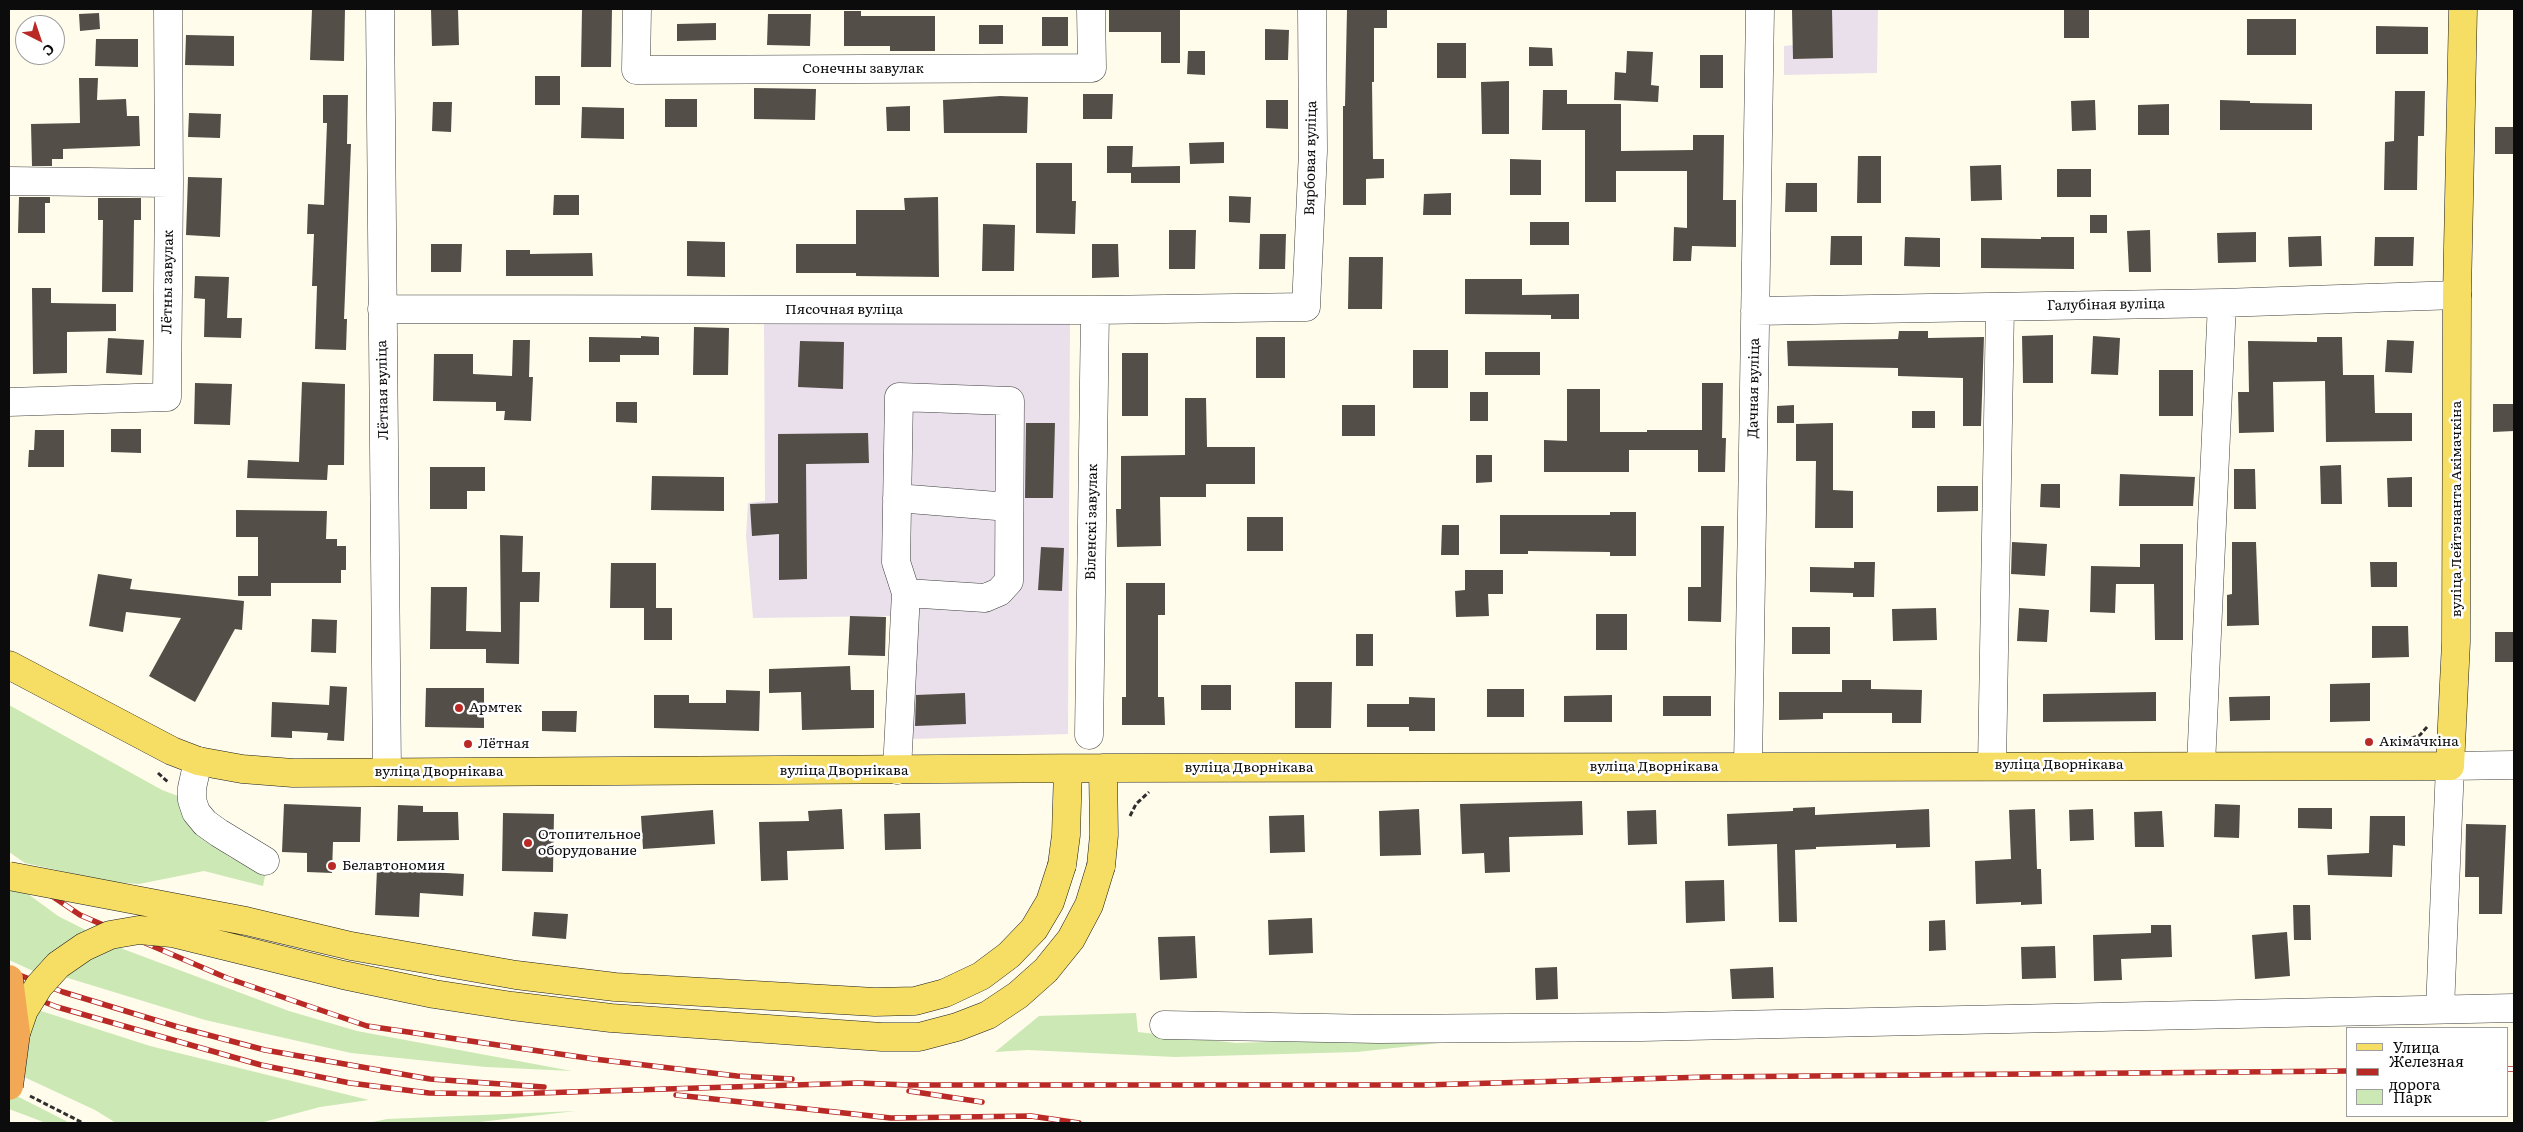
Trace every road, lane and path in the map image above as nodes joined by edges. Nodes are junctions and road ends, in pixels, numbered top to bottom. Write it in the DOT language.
graph roads {
  1 [pos="168,9"];
  2 [pos="380,9"];
  3 [pos="637,9"];
  4 [pos="1091,9"];
  5 [pos="1312,9"];
  6 [pos="1760,9"];
  7 [pos="2463,9"];
  8 [pos="9,181"];
  9 [pos="169,183"];
  10 [pos="2457,295"];
  11 [pos="2222,303"];
  12 [pos="1306,307"];
  13 [pos="2000,307"];
  14 [pos="382,309"];
  15 [pos="1095,310"];
  16 [pos="1755,311"];
  17 [pos="9,402"];
  18 [pos="897,498"];
  19 [pos="1009,507"];
  20 [pos="906,593"];
  21 [pos="9,665"];
  22 [pos="1088,735"];
  23 [pos="198,762"];
  24 [pos="2201,765"];
  25 [pos="2514,765"];
  26 [pos="1748,766"];
  27 [pos="1992,766"];
  28 [pos="2450,766"];
  29 [pos="1103,768"];
  30 [pos="1068,769"];
  31 [pos="897,770"];
  32 [pos="387,772"];
  33 [pos="265,861"];
  34 [pos="9,876"];
  35 [pos="9,978"];
  36 [pos="2514,1008"];
  37 [pos="2440,1009"];
  38 [pos="1164,1025"];
  39 [pos="16,1033"];
  40 [pos="9,1086"];
  41 [pos="83,1123"];
  1 -- 9 [label="street, Лётны завулак"];
  2 -- 14 [label="street, Лётная вуліца"];
  3 -- 4 [label="street, Сонечны завулак"];
  5 -- 12 [label="street, Вярбовая вуліца"];
  6 -- 16 [label="street, Дачная вуліца"];
  7 -- 10 [label="main road, вуліца Лейтэнанта Акімачкіна"];
  8 -- 9 [label="street"];
  9 -- 17 [label="street, Лётны завулак"];
  10 -- 11 [label="street, Галубіная вуліца"];
  10 -- 28 [label="main road, вуліца Лейтэнанта Акімачкіна"];
  11 -- 13 [label="street, Галубіная вуліца"];
  11 -- 24 [label="street"];
  12 -- 15 [label="street, Пясочная вуліца"];
  13 -- 16 [label="street, Галубіная вуліца"];
  13 -- 27 [label="street"];
  14 -- 15 [label="street, Пясочная вуліца"];
  14 -- 32 [label="street, Лётная вуліца"];
  15 -- 22 [label="street, Віленскі завулак"];
  16 -- 26 [label="street, Дачная вуліца"];
  18 -- 19 [label="street"];
  18 -- 19 [label="street"];
  18 -- 20 [label="street"];
  19 -- 20 [label="street"];
  20 -- 31 [label="street"];
  21 -- 23 [label="main road, вуліца Дворнікава"];
  23 -- 32 [label="main road, вуліца Дворнікава"];
  23 -- 33 [label="street"];
  24 -- 27 [label="main road, вуліца Дворнікава"];
  24 -- 28 [label="main road, вуліца Дворнікава"];
  25 -- 28 [label="street, вуліца Дворнікава"];
  26 -- 27 [label="main road, вуліца Дворнікава"];
  26 -- 29 [label="main road, вуліца Дворнікава"];
  28 -- 37 [label="street, вуліца Лейтэнанта Акімачкіна"];
  29 -- 30 [label="main road, вуліца Дворнікава"];
  29 -- 39 [label="main road, bridge"];
  30 -- 31 [label="main road, вуліца Дворнікава"];
  30 -- 34 [label="main road, bridge"];
  31 -- 32 [label="main road, вуліца Дворнікава"];
  35 -- 39 [label="highway, bridge"];
  36 -- 37 [label="street"];
  37 -- 38 [label="street"];
  39 -- 40 [label="highway, bridge"];
  40 -- 41 [label="path"];
}
